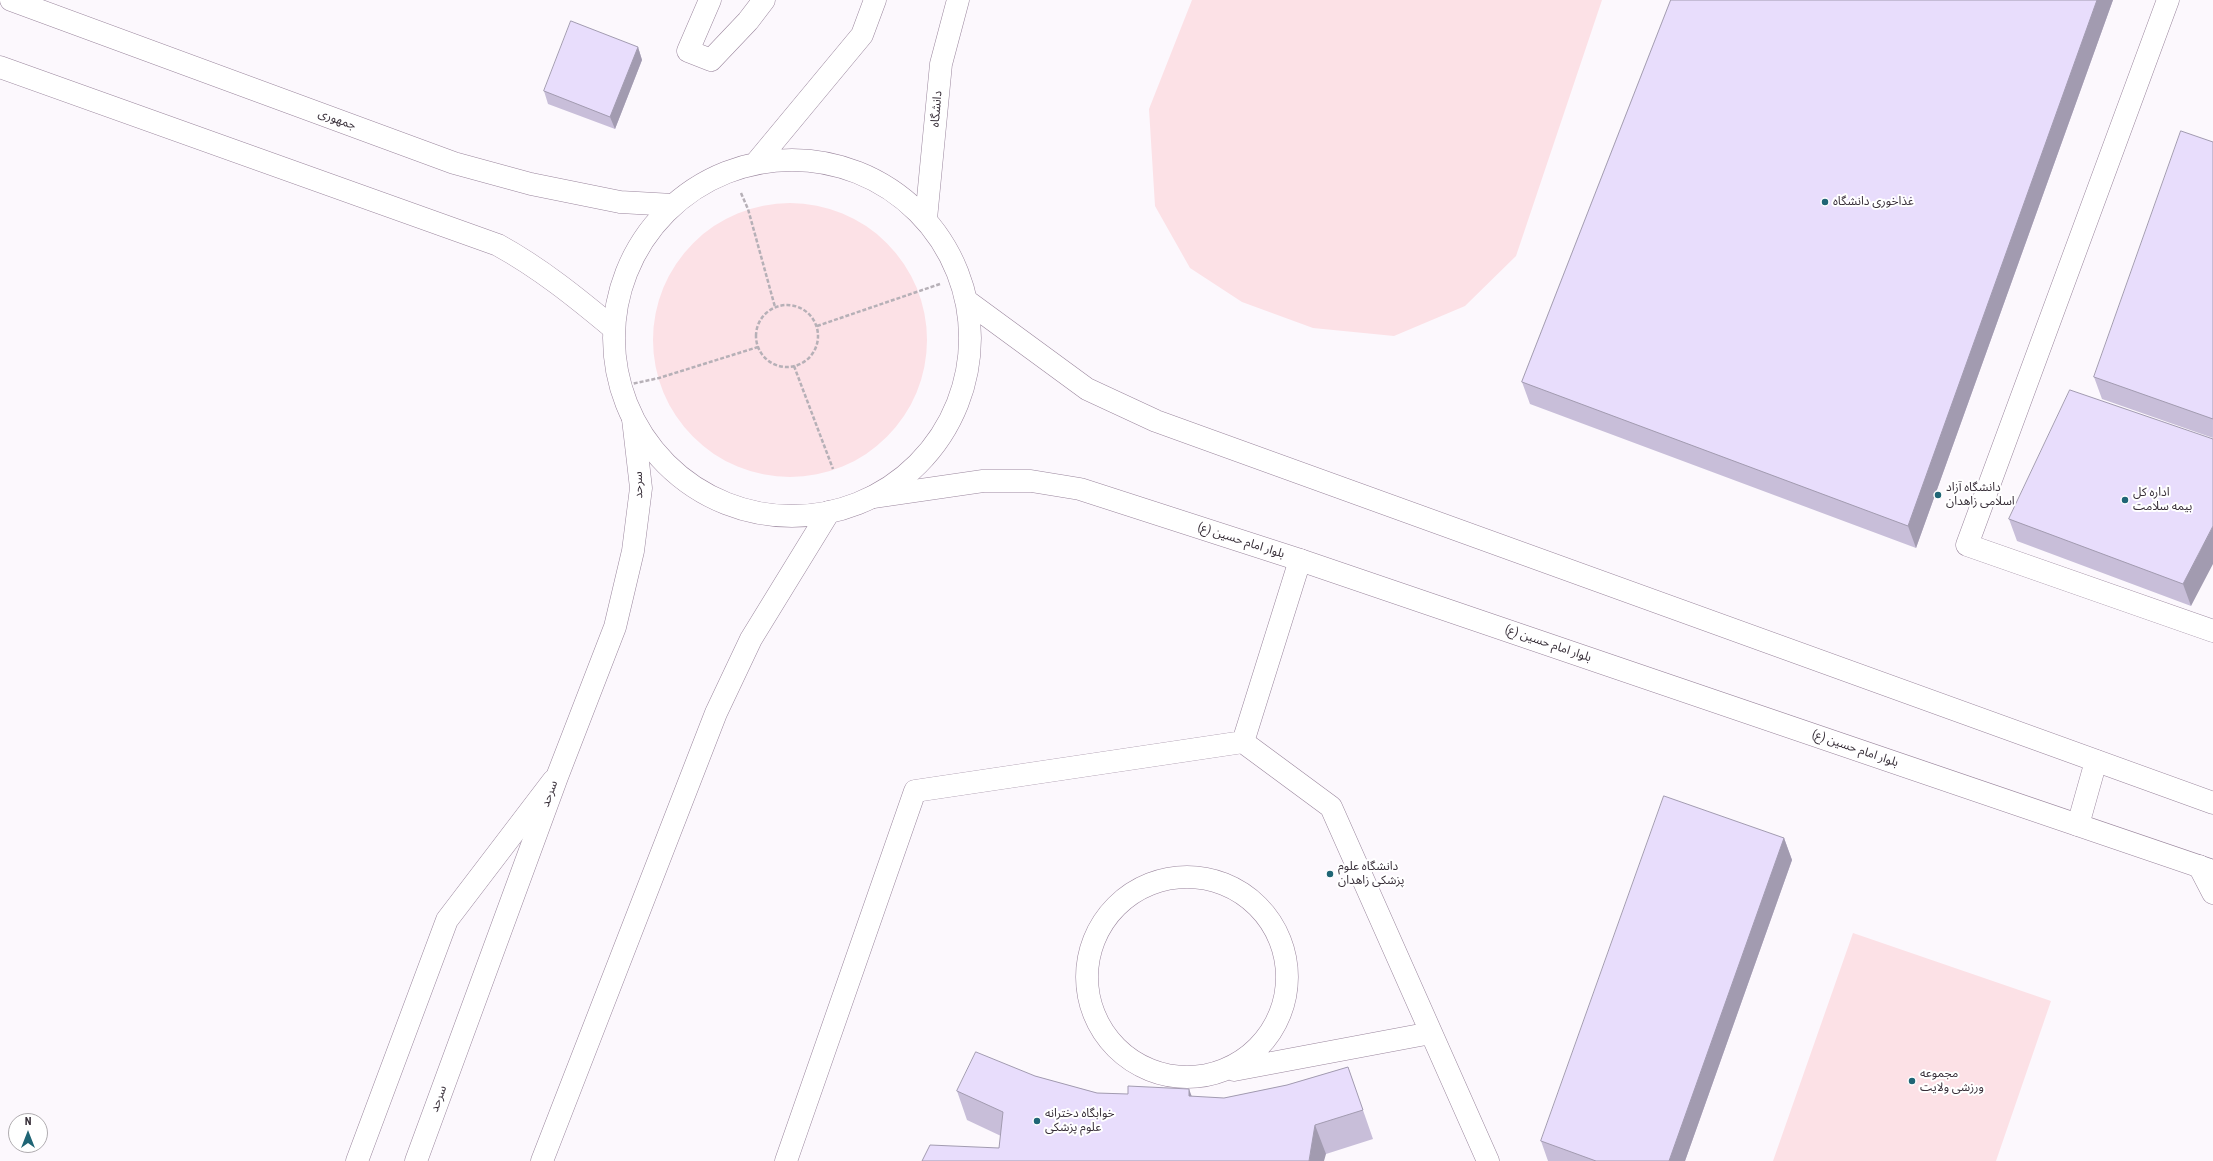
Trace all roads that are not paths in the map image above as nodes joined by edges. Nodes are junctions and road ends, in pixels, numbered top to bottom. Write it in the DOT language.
graph roads {
  1 [pos="11,0"];
  2 [pos="710,0"];
  3 [pos="764,0"];
  4 [pos="875,0"];
  5 [pos="958,0"];
  6 [pos="2168,0"];
  7 [pos="0,67"];
  8 [pos="755,164"];
  9 [pos="673,205"];
  10 [pos="926,219"];
  11 [pos="968,301"];
  12 [pos="614,328"];
  13 [pos="633,419"];
  14 [pos="873,497"];
  15 [pos="829,512"];
  16 [pos="1300,560"];
  17 [pos="2213,631"];
  18 [pos="1244,742"];
  19 [pos="2096,761"];
  20 [pos="557,777"];
  21 [pos="2213,804"];
  22 [pos="2078,825"];
  23 [pos="2206,868"];
  24 [pos="2213,893"];
  25 [pos="1431,1032"];
  26 [pos="1224,1071"];
  27 [pos="357,1161"];
  28 [pos="416,1161"];
  29 [pos="542,1161"];
  30 [pos="786,1161"];
  31 [pos="1488,1161"];
  1 -- 9 [label="main road, جمهوری"];
  2 -- 3 [label="main road"];
  4 -- 8 [label="main road"];
  5 -- 10 [label="main road, دانشگاه"];
  6 -- 17 [label="main road"];
  7 -- 12 [label="main road"];
  8 -- 9 [label="main road"];
  8 -- 10 [label="main road"];
  9 -- 12 [label="main road"];
  10 -- 11 [label="main road"];
  11 -- 14 [label="main road"];
  11 -- 19 [label="main road"];
  12 -- 13 [label="main road"];
  13 -- 15 [label="main road"];
  13 -- 20 [label="main road, سرحد"];
  14 -- 15 [label="main road"];
  14 -- 16 [label="main road, بلوار امام حسین (ع)"];
  15 -- 29 [label="main road"];
  16 -- 18 [label="main road"];
  16 -- 22 [label="main road, بلوار امام حسین (ع)"];
  18 -- 25 [label="main road"];
  18 -- 30 [label="main road"];
  19 -- 21 [label="main road"];
  19 -- 22 [label="main road"];
  20 -- 27 [label="main road"];
  20 -- 28 [label="main road, سرحد"];
  22 -- 23 [label="main road, بلوار امام حسین (ع)"];
  23 -- 24 [label="main road"];
  25 -- 26 [label="main road"];
  25 -- 31 [label="main road"];
  26 -- 26 [label="main road"];
}
